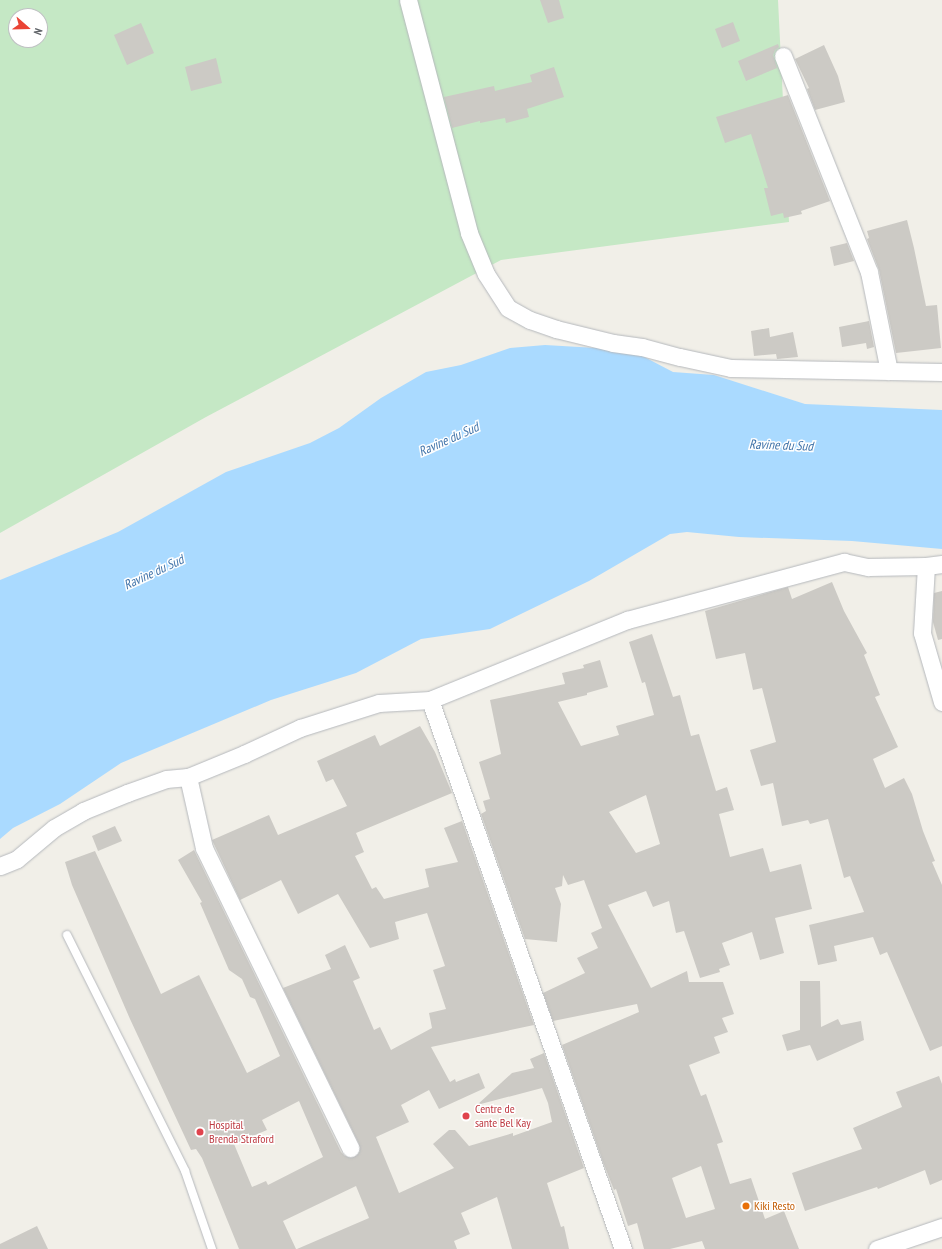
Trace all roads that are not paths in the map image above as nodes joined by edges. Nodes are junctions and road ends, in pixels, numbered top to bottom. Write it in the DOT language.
graph roads {
  1 [pos="408,0"];
  2 [pos="783,56"];
  3 [pos="889,371"];
  4 [pos="942,372"];
  5 [pos="934,565"];
  6 [pos="430,700"];
  7 [pos="942,702"];
  8 [pos="188,777"];
  9 [pos="0,866"];
  10 [pos="67,935"];
  11 [pos="350,1148"];
  12 [pos="942,1227"];
  13 [pos="212,1249"];
  14 [pos="623,1249"];
  15 [pos="877,1249"];
  1 -- 3 [label="street"];
  2 -- 3 [label="street"];
  3 -- 4 [label="street"];
  5 -- 6 [label="street"];
  5 -- 7 [label="street"];
  6 -- 8 [label="street"];
  6 -- 14 [label="street"];
  8 -- 9 [label="street"];
  8 -- 11 [label="street"];
  10 -- 13 [label="lane"];
  12 -- 15 [label="street"];
}
